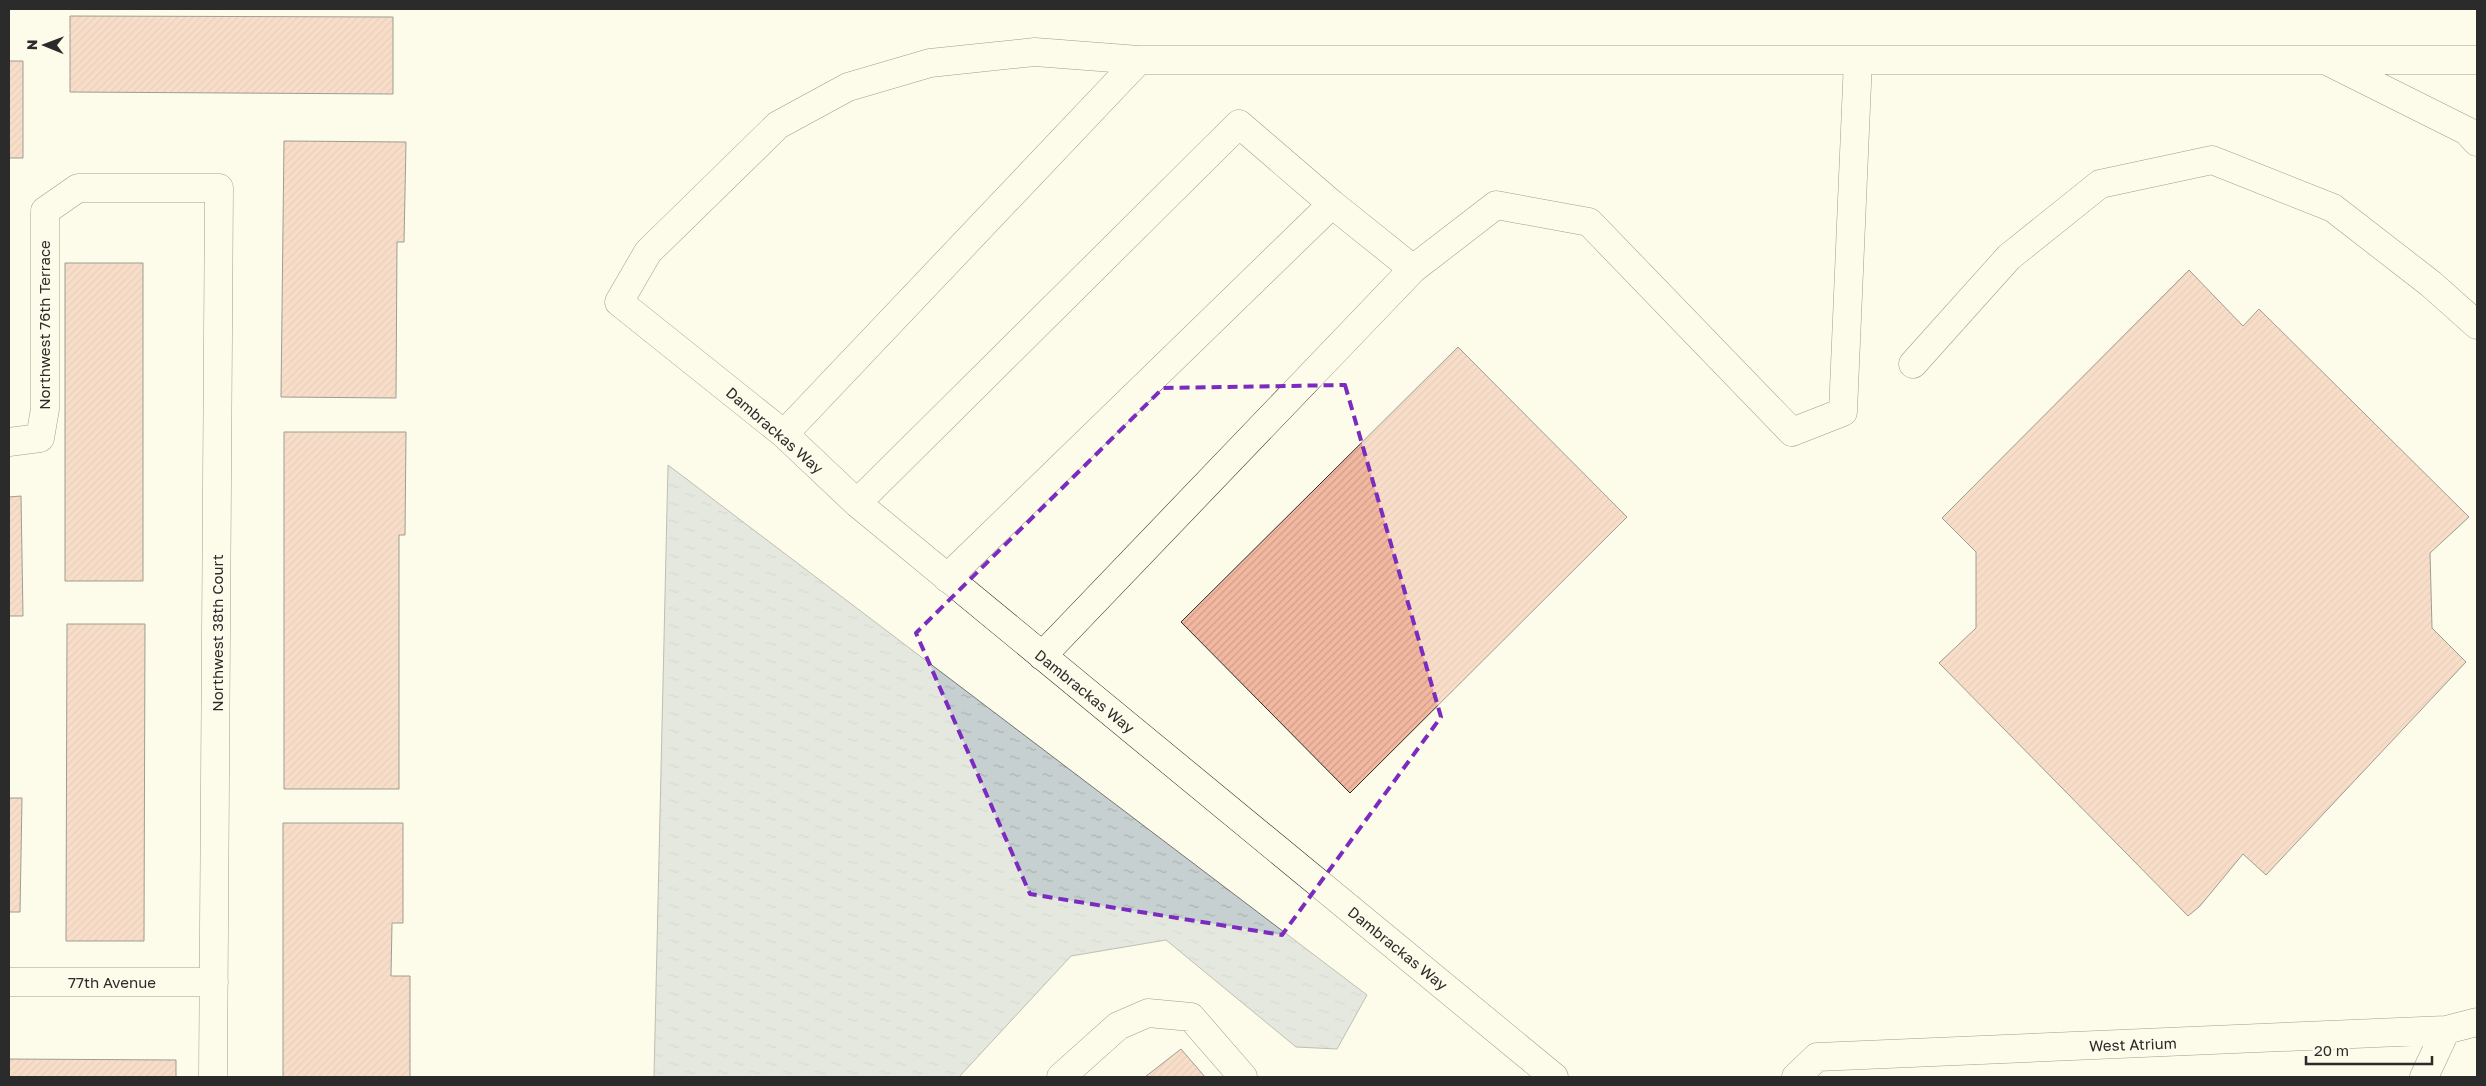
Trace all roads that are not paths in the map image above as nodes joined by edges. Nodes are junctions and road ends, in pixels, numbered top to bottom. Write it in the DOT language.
graph roads {
  1 [pos="1139,60"];
  2 [pos="1858,60"];
  3 [pos="2323,60"];
  4 [pos="2477,60"];
  5 [pos="2477,142"];
  6 [pos="219,188"];
  7 [pos="1332,204"];
  8 [pos="1412,269"];
  9 [pos="2477,325"];
  10 [pos="1913,364"];
  11 [pos="784,434"];
  12 [pos="9,442"];
  13 [pos="857,503"];
  14 [pos="947,578"];
  15 [pos="1042,656"];
  16 [pos="9,982"];
  17 [pos="214,982"];
  18 [pos="2477,1022"];
  19 [pos="2446,1030"];
  20 [pos="213,1077"];
  21 [pos="1061,1077"];
  22 [pos="1242,1077"];
  23 [pos="1552,1077"];
  24 [pos="1796,1077"];
  25 [pos="2424,1077"];
  1 -- 2 [label="street"];
  1 -- 11 [label="street"];
  1 -- 11 [label="street, Dambrackas Way"];
  2 -- 3 [label="street"];
  2 -- 8 [label="street"];
  3 -- 4 [label="street"];
  3 -- 5 [label="street"];
  6 -- 12 [label="street, Northwest 76th Terrace"];
  6 -- 17 [label="street, Northwest 38th Court"];
  7 -- 8 [label="street"];
  7 -- 13 [label="street"];
  7 -- 14 [label="street"];
  8 -- 15 [label="street"];
  9 -- 10 [label="street"];
  11 -- 13 [label="street, Dambrackas Way"];
  13 -- 14 [label="street, Dambrackas Way"];
  14 -- 15 [label="street, Dambrackas Way"];
  15 -- 23 [label="street, Dambrackas Way"];
  16 -- 17 [label="street, 77th Avenue"];
  17 -- 20 [label="street, Northwest 38th Court"];
  18 -- 19 [label="street, West Atrium"];
  19 -- 24 [label="street, West Atrium"];
  19 -- 25 [label="street"];
  21 -- 22 [label="street"];
}
